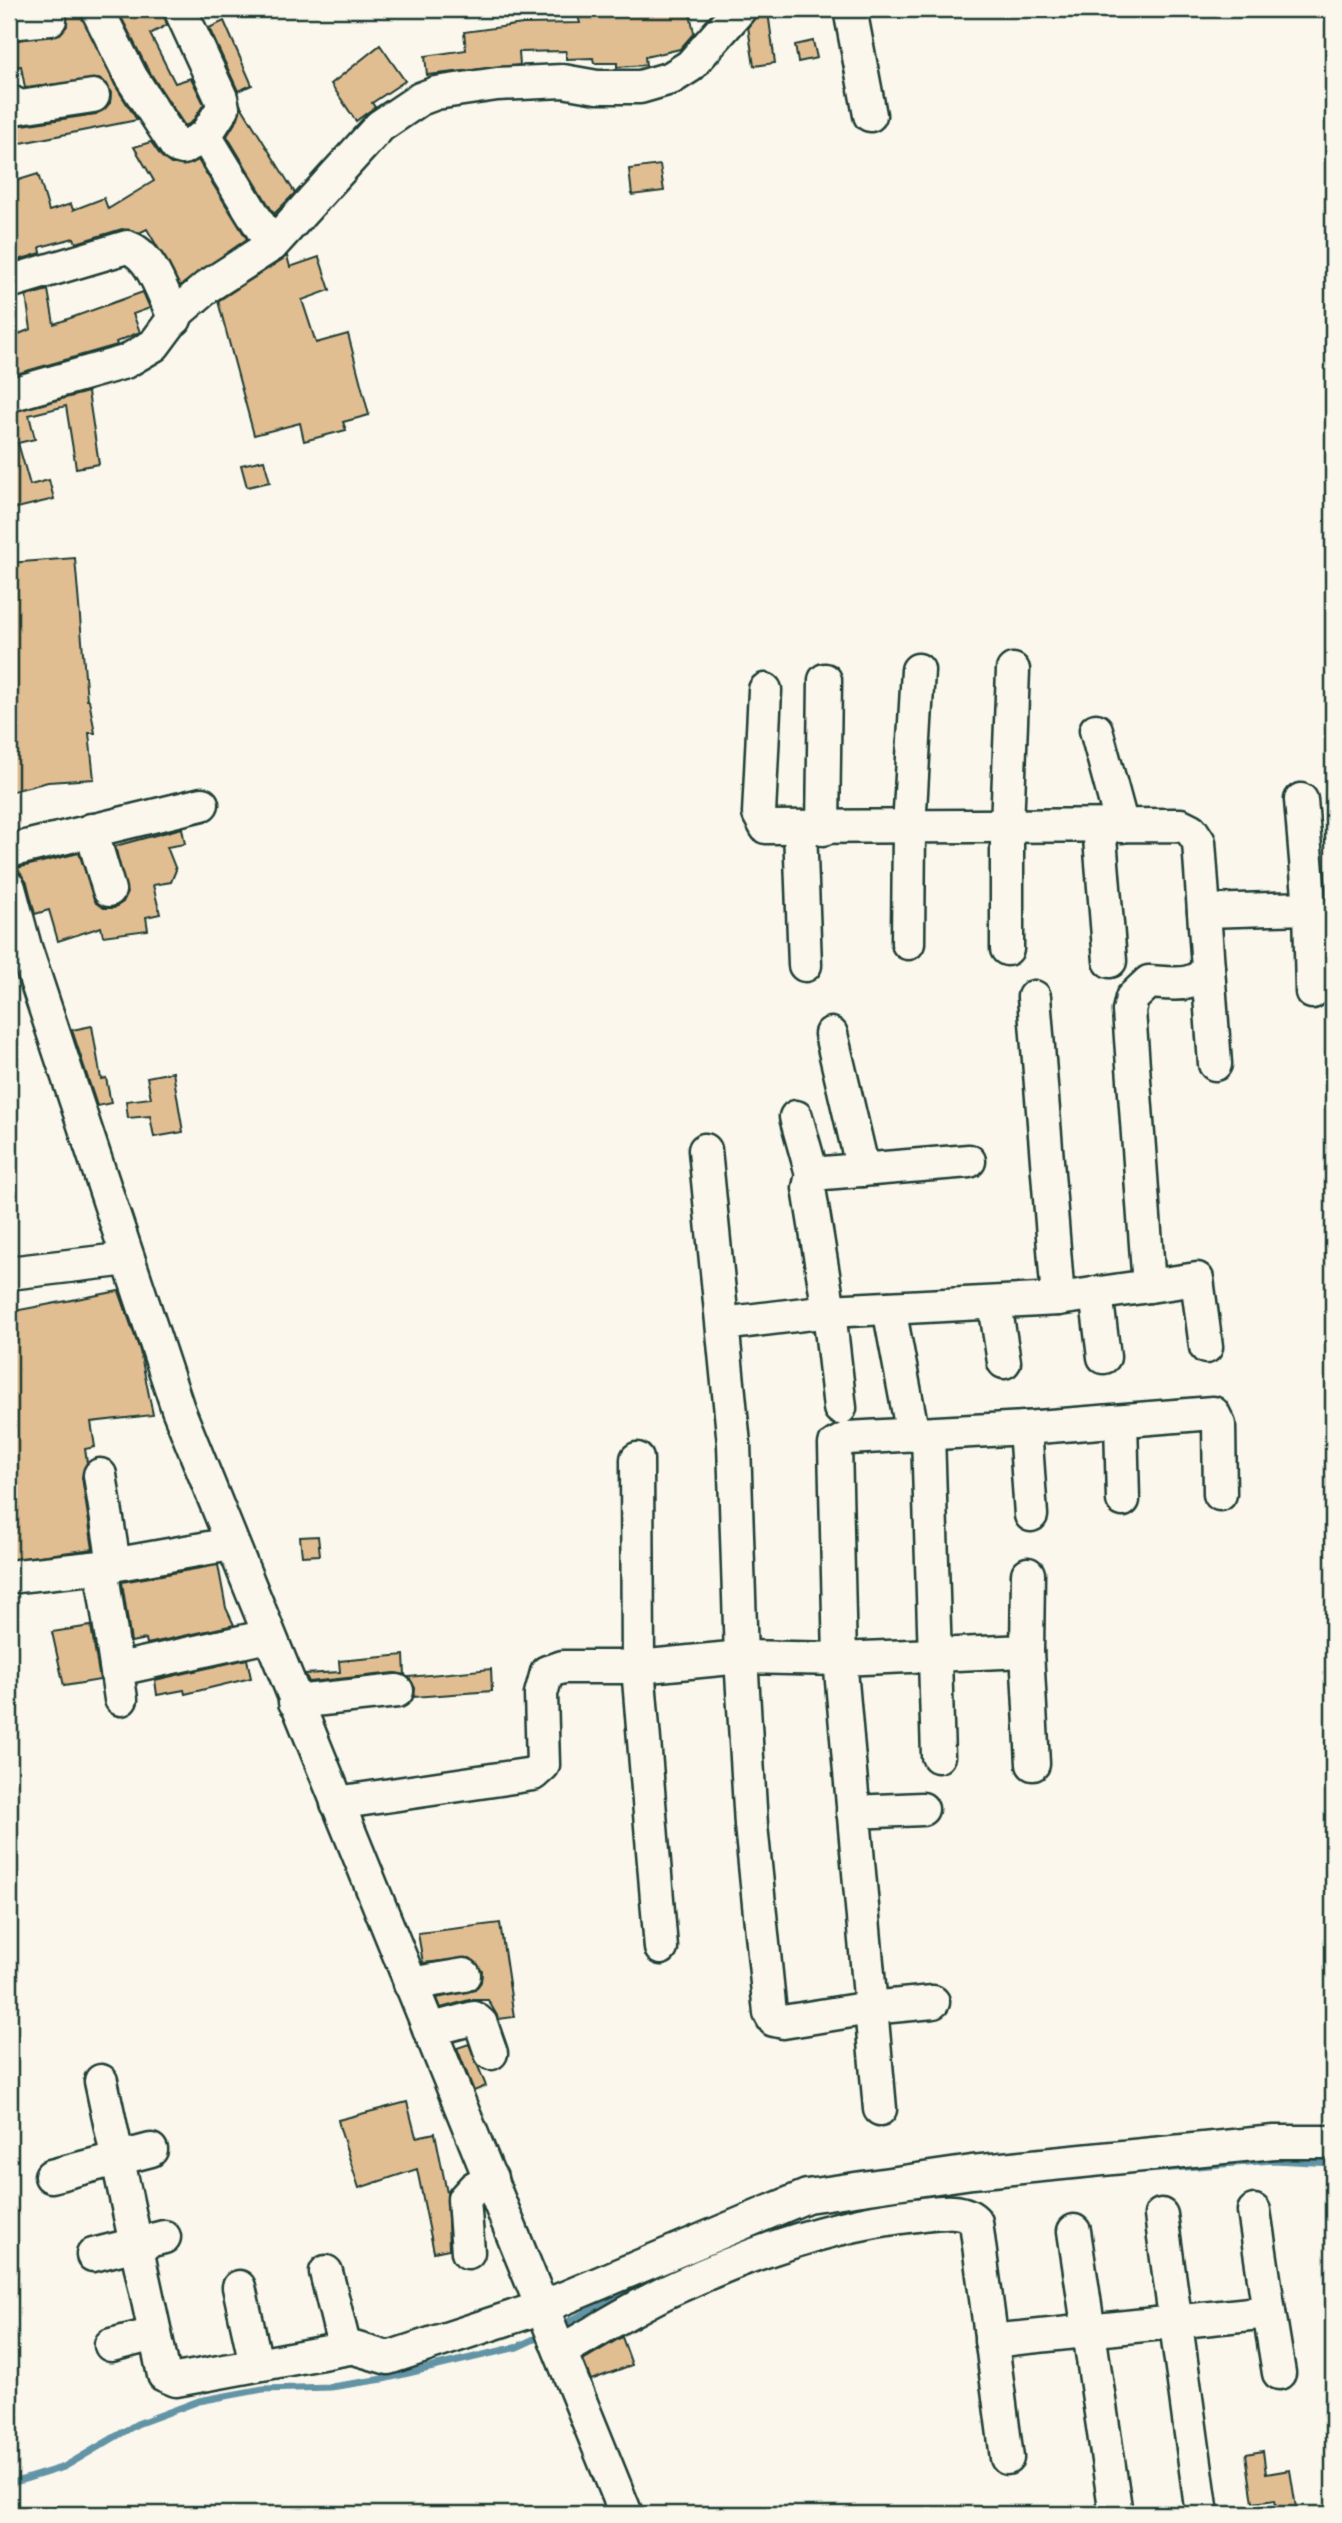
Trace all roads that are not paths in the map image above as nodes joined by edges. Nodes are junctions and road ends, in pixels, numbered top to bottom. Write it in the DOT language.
graph roads {
  1 [pos="97,9"];
  2 [pos="180,9"];
  3 [pos="740,9"];
  4 [pos="850,9"];
  5 [pos="50,19"];
  6 [pos="9,23"];
  7 [pos="93,96"];
  8 [pos="9,101"];
  9 [pos="870,115"];
  10 [pos="205,136"];
  11 [pos="272,245"];
  12 [pos="9,282"];
  13 [pos="175,319"];
  14 [pos="9,395"];
  15 [pos="918,670"];
  16 [pos="1013,670"];
  17 [pos="825,680"];
  18 [pos="765,690"];
  19 [pos="1096,730"];
  20 [pos="1301,800"];
  21 [pos="202,804"];
  22 [pos="1111,826"];
  23 [pos="1007,827"];
  24 [pos="909,828"];
  25 [pos="812,829"];
  26 [pos="90,830"];
  27 [pos="9,851"];
  28 [pos="9,888"];
  29 [pos="109,890"];
  30 [pos="1310,908"];
  31 [pos="1204,911"];
  32 [pos="908,943"];
  33 [pos="17,948"];
  34 [pos="1007,949"];
  35 [pos="1110,961"];
  36 [pos="805,965"];
  37 [pos="1208,968"];
  38 [pos="1312,992"];
  39 [pos="1034,997"];
  40 [pos="831,1034"];
  41 [pos="1215,1064"];
  42 [pos="796,1117"];
  43 [pos="705,1150"];
  44 [pos="969,1161"];
  45 [pos="863,1170"];
  46 [pos="812,1174"];
  47 [pos="128,1259"];
  48 [pos="9,1273"];
  49 [pos="1149,1286"];
  50 [pos="1096,1293"];
  51 [pos="1058,1299"];
  52 [pos="995,1304"];
  53 [pos="890,1308"];
  54 [pos="829,1311"];
  55 [pos="723,1324"];
  56 [pos="1206,1347"];
  57 [pos="1104,1357"];
  58 [pos="1004,1362"];
  59 [pos="840,1408"];
  60 [pos="1121,1421"];
  61 [pos="1025,1428"];
  62 [pos="921,1435"];
  63 [pos="637,1459"];
  64 [pos="100,1475"];
  65 [pos="1220,1494"];
  66 [pos="1123,1500"];
  67 [pos="1031,1515"];
  68 [pos="231,1544"];
  69 [pos="107,1566"];
  70 [pos="1028,1574"];
  71 [pos="17,1576"];
  72 [pos="268,1636"];
  73 [pos="1027,1651"];
  74 [pos="935,1655"];
  75 [pos="741,1657"];
  76 [pos="840,1659"];
  77 [pos="638,1667"];
  78 [pos="397,1691"];
  79 [pos="295,1702"];
  80 [pos="938,1756"];
  81 [pos="1032,1764"];
  82 [pos="337,1803"];
  83 [pos="922,1810"];
  84 [pos="853,1812"];
  85 [pos="661,1948"];
  86 [pos="464,1975"];
  87 [pos="410,1984"];
  88 [pos="933,2002"];
  89 [pos="870,2008"];
  90 [pos="429,2030"];
  91 [pos="491,2053"];
  92 [pos="100,2081"];
  93 [pos="880,2109"];
  94 [pos="1333,2141"];
  95 [pos="151,2150"];
  96 [pos="117,2159"];
  97 [pos="51,2176"];
  98 [pos="491,2178"];
  99 [pos="1254,2211"];
  100 [pos="1161,2215"];
  101 [pos="1074,2231"];
  102 [pos="150,2241"];
  103 [pos="468,2252"];
  104 [pos="93,2255"];
  105 [pos="326,2272"];
  106 [pos="239,2287"];
  107 [pos="1269,2312"];
  108 [pos="1178,2321"];
  109 [pos="552,2330"];
  110 [pos="1089,2331"];
  111 [pos="155,2334"];
  112 [pos="991,2341"];
  113 [pos="111,2345"];
  114 [pos="349,2348"];
  115 [pos="256,2364"];
  116 [pos="1279,2373"];
  117 [pos="1007,2458"];
  118 [pos="625,2514"];
  119 [pos="1116,2514"];
  120 [pos="1202,2514"];
  1 -- 10 [label="street"];
  2 -- 10 [label="street"];
  3 -- 11 [label="street"];
  4 -- 9 [label="street"];
  5 -- 6 [label="street"];
  7 -- 8 [label="street"];
  10 -- 11 [label="street"];
  11 -- 13 [label="street"];
  12 -- 13 [label="street"];
  13 -- 14 [label="street"];
  15 -- 24 [label="street"];
  16 -- 23 [label="street"];
  17 -- 25 [label="street"];
  18 -- 25 [label="street"];
  19 -- 22 [label="street"];
  20 -- 30 [label="street"];
  21 -- 26 [label="street"];
  22 -- 23 [label="street"];
  22 -- 31 [label="street"];
  22 -- 35 [label="street"];
  23 -- 24 [label="street"];
  23 -- 34 [label="street"];
  24 -- 25 [label="street"];
  24 -- 32 [label="street"];
  25 -- 36 [label="street"];
  26 -- 27 [label="street"];
  26 -- 29 [label="street"];
  28 -- 33 [label="street"];
  30 -- 31 [label="street"];
  30 -- 38 [label="street"];
  31 -- 37 [label="street"];
  33 -- 47 [label="street"];
  37 -- 41 [label="street"];
  37 -- 49 [label="street"];
  39 -- 51 [label="street"];
  40 -- 45 [label="street"];
  42 -- 46 [label="street"];
  43 -- 55 [label="street"];
  44 -- 45 [label="street"];
  45 -- 46 [label="street"];
  46 -- 54 [label="street"];
  47 -- 48 [label="street"];
  47 -- 68 [label="street"];
  49 -- 50 [label="street"];
  49 -- 56 [label="street"];
  50 -- 51 [label="street"];
  50 -- 57 [label="street"];
  51 -- 52 [label="street"];
  52 -- 53 [label="street"];
  52 -- 58 [label="street"];
  53 -- 54 [label="street"];
  53 -- 62 [label="street"];
  54 -- 55 [label="street"];
  54 -- 59 [label="street"];
  55 -- 75 [label="street"];
  60 -- 61 [label="street"];
  60 -- 65 [label="street"];
  60 -- 66 [label="street"];
  61 -- 62 [label="street"];
  61 -- 67 [label="street"];
  62 -- 74 [label="street"];
  62 -- 76 [label="street"];
  63 -- 77 [label="street"];
  64 -- 69 [label="street"];
  68 -- 69 [label="street"];
  68 -- 72 [label="street"];
  69 -- 71 [label="street"];
  69 -- 72 [label="street"];
  70 -- 73 [label="street"];
  72 -- 79 [label="street"];
  73 -- 74 [label="street"];
  73 -- 81 [label="street"];
  74 -- 76 [label="street"];
  74 -- 80 [label="street"];
  75 -- 76 [label="street"];
  75 -- 77 [label="street"];
  75 -- 89 [label="street"];
  76 -- 84 [label="street"];
  77 -- 82 [label="street"];
  77 -- 85 [label="street"];
  78 -- 79 [label="street"];
  79 -- 82 [label="street"];
  82 -- 87 [label="street"];
  83 -- 84 [label="street"];
  84 -- 89 [label="street"];
  86 -- 87 [label="street"];
  87 -- 90 [label="street"];
  88 -- 89 [label="street"];
  89 -- 93 [label="street"];
  90 -- 91 [label="street"];
  90 -- 98 [label="street"];
  92 -- 96 [label="street"];
  94 -- 109 [label="street"];
  95 -- 96 [label="street"];
  96 -- 97 [label="street"];
  96 -- 102 [label="street"];
  98 -- 103 [label="street"];
  98 -- 109 [label="street"];
  99 -- 107 [label="street"];
  100 -- 108 [label="street"];
  101 -- 110 [label="street"];
  102 -- 104 [label="street"];
  102 -- 111 [label="street"];
  105 -- 114 [label="street"];
  106 -- 115 [label="street"];
  107 -- 108 [label="street"];
  107 -- 116 [label="street"];
  108 -- 110 [label="street"];
  108 -- 120 [label="street"];
  109 -- 112 [label="street"];
  109 -- 114 [label="street"];
  109 -- 118 [label="street"];
  110 -- 112 [label="street"];
  110 -- 119 [label="street"];
  111 -- 113 [label="street"];
  111 -- 115 [label="street"];
  112 -- 117 [label="street"];
  114 -- 115 [label="street"];
}
